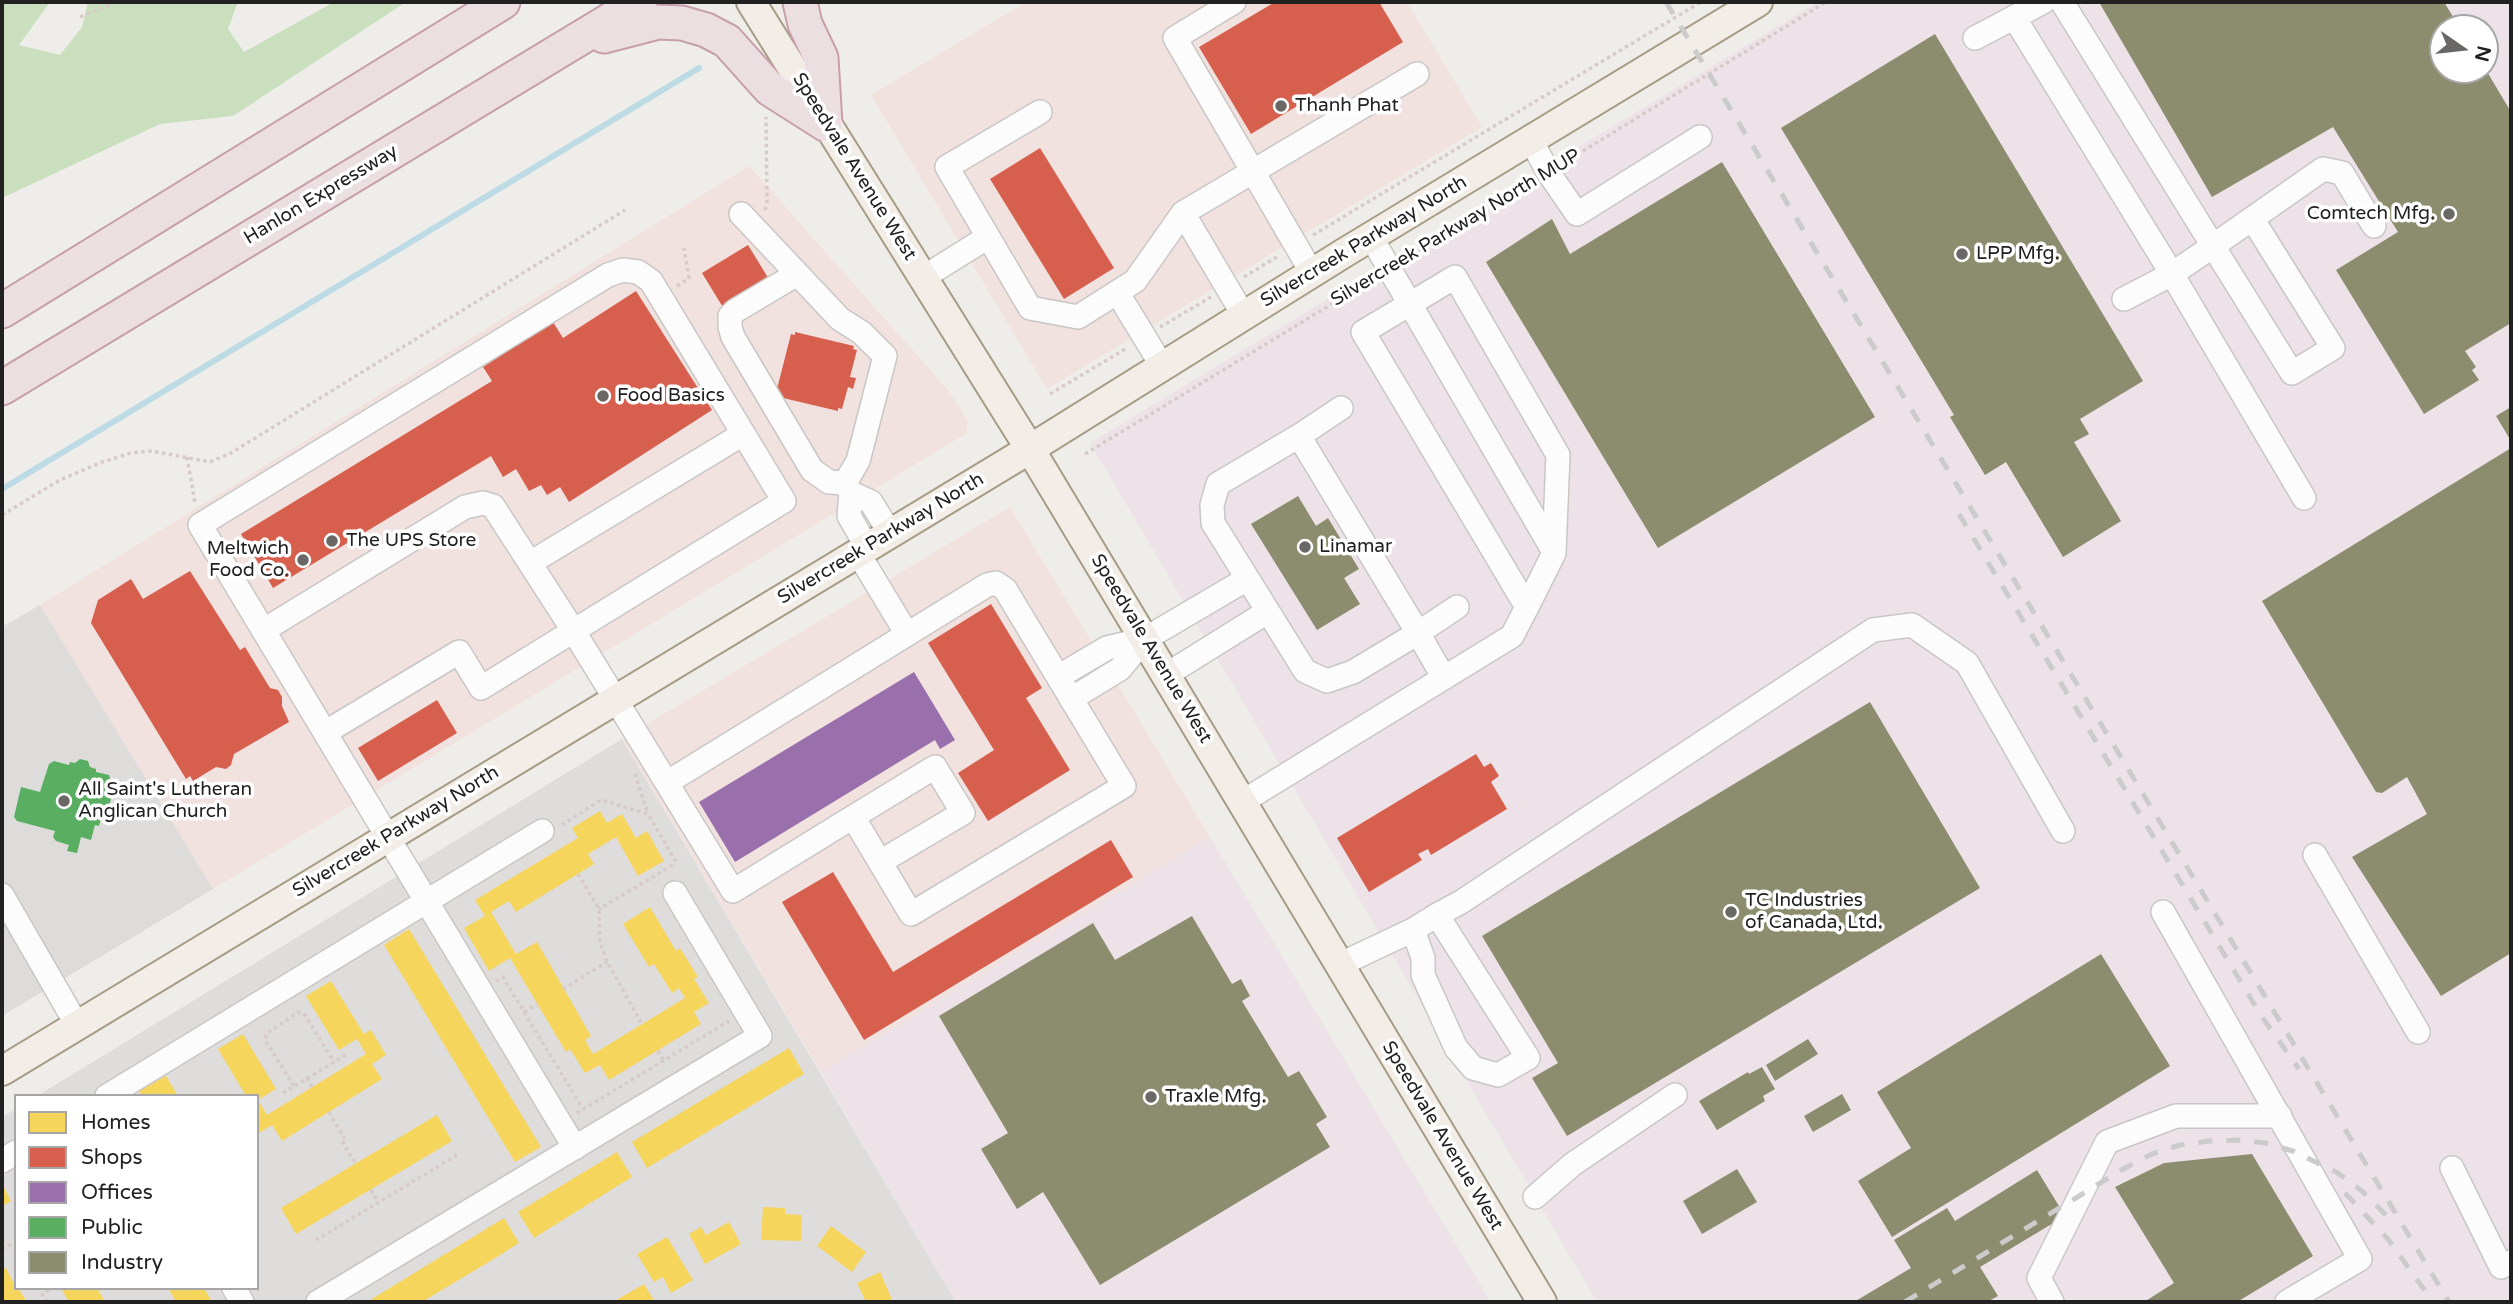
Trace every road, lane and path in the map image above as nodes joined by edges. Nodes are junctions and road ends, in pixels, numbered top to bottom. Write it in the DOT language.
graph roads {
  1 [pos="116,2"];
  2 [pos="503,2"];
  3 [pos="640,2"];
  4 [pos="751,2"];
  5 [pos="800,2"];
  6 [pos="1234,2"];
  7 [pos="1701,2"];
  8 [pos="1758,2"];
  9 [pos="1826,2"];
  10 [pos="2043,2"];
  11 [pos="2062,2"];
  12 [pos="80,17"];
  13 [pos="2014,17"];
  14 [pos="1975,38"];
  15 [pos="571,45"];
  16 [pos="1417,74"];
  17 [pos="764,108"];
  18 [pos="1040,111"];
  19 [pos="825,124"];
  20 [pos="1700,137"];
  21 [pos="1531,140"];
  22 [pos="1548,172"];
  23 [pos="1254,173"];
  24 [pos="625,210"];
  25 [pos="1182,213"];
  26 [pos="746,219"];
  27 [pos="2253,220"];
  28 [pos="2374,226"];
  29 [pos="988,237"];
  30 [pos="1371,237"];
  31 [pos="1296,246"];
  32 [pos="2213,246"];
  33 [pos="684,248"];
  34 [pos="1389,269"];
  35 [pos="1312,273"];
  36 [pos="797,274"];
  37 [pos="2172,274"];
  38 [pos="924,277"];
  39 [pos="1227,287"];
  40 [pos="1117,292"];
  41 [pos="660,296"];
  42 [pos="2124,299"];
  43 [pos="1409,303"];
  44 [pos="2,311"];
  45 [pos="1244,316"];
  46 [pos="1144,337"];
  47 [pos="1162,366"];
  48 [pos="2,388"];
  49 [pos="1050,394"];
  50 [pos="1341,408"];
  51 [pos="743,434"];
  52 [pos="1299,436"];
  53 [pos="1030,449"];
  54 [pos="1085,454"];
  55 [pos="187,457"];
  56 [pos="848,488"];
  57 [pos="2304,498"];
  58 [pos="2,515"];
  59 [pos="200,525"];
  60 [pos="871,544"];
  61 [pos="1554,553"];
  62 [pos="530,564"];
  63 [pos="1247,579"];
  64 [pos="1457,607"];
  65 [pos="1527,607"];
  66 [pos="1267,612"];
  67 [pos="264,629"];
  68 [pos="573,630"];
  69 [pos="1418,633"];
  70 [pos="907,634"];
  71 [pos="1145,639"];
  72 [pos="1166,674"];
  73 [pos="1058,677"];
  74 [pos="1444,678"];
  75 [pos="616,699"];
  76 [pos="1071,699"];
  77 [pos="326,732"];
  78 [pos="668,782"];
  79 [pos="1242,802"];
  80 [pos="853,817"];
  81 [pos="2063,831"];
  82 [pos="550,833"];
  83 [pos="389,836"];
  84 [pos="2315,855"];
  85 [pos="880,862"];
  86 [pos="578,874"];
  87 [pos="675,893"];
  88 [pos="2,895"];
  89 [pos="427,902"];
  90 [pos="599,909"];
  91 [pos="2163,912"];
  92 [pos="1437,915"];
  93 [pos="1413,930"];
  94 [pos="607,962"];
  95 [pos="1339,965"];
  96 [pos="563,989"];
  97 [pos="480,990"];
  98 [pos="537,1004"];
  99 [pos="745,1011"];
  100 [pos="524,1013"];
  101 [pos="642,1024"];
  102 [pos="77,1025"];
  103 [pos="2418,1032"];
  104 [pos="657,1051"];
  105 [pos="346,1055"];
  106 [pos="664,1061"];
  107 [pos="334,1062"];
  108 [pos="2,1071"];
  109 [pos="307,1078"];
  110 [pos="294,1086"];
  111 [pos="312,1087"];
  112 [pos="283,1093"];
  113 [pos="113,1094"];
  114 [pos="1675,1095"];
  115 [pos="583,1109"];
  116 [pos="329,1112"];
  117 [pos="2280,1116"];
  118 [pos="560,1123"];
  119 [pos="575,1148"];
  120 [pos="457,1155"];
  121 [pos="356,1164"];
  122 [pos="2452,1168"];
  123 [pos="371,1190"];
  124 [pos="1535,1197"];
  125 [pos="378,1202"];
  126 [pos="316,1240"];
  127 [pos="2511,1262"];
  128 [pos="318,1302"];
  129 [pos="1542,1302"];
  130 [pos="2052,1302"];
  131 [pos="2287,1302"];
  1 -- 12 [label="path"];
  2 -- 44 [label="highway"];
  3 -- 15 [label="highway, Hanlon Expressway"];
  4 -- 19 [label="main road, Speedvale Avenue West"];
  5 -- 19 [label="highway"];
  6 -- 23 [label="lane"];
  7 -- 31 [label="path"];
  8 -- 21 [label="main road, Silvercreek Parkway North"];
  9 -- 22 [label="path, Silvercreek Parkway North MUP"];
  10 -- 13 [label="lane"];
  11 -- 32 [label="lane"];
  13 -- 14 [label="lane"];
  13 -- 37 [label="lane"];
  15 -- 19 [label="highway"];
  15 -- 48 [label="highway, Hanlon Expressway"];
  16 -- 23 [label="lane"];
  17 -- 26 [label="path"];
  18 -- 29 [label="lane"];
  19 -- 38 [label="main road, Speedvale Avenue West"];
  20 -- 22 [label="lane"];
  21 -- 22 [label="lane"];
  21 -- 30 [label="main road, Silvercreek Parkway North"];
  22 -- 34 [label="path, Silvercreek Parkway North MUP"];
  23 -- 25 [label="lane"];
  23 -- 31 [label="lane"];
  24 -- 55 [label="path"];
  25 -- 39 [label="lane"];
  25 -- 40 [label="lane"];
  26 -- 36 [label="lane"];
  27 -- 28 [label="lane"];
  27 -- 32 [label="lane"];
  27 -- 32 [label="lane"];
  29 -- 38 [label="lane"];
  29 -- 40 [label="lane"];
  30 -- 34 [label="lane"];
  30 -- 35 [label="main road, Silvercreek Parkway North"];
  31 -- 35 [label="lane"];
  31 -- 39 [label="path"];
  32 -- 37 [label="lane"];
  33 -- 41 [label="path"];
  34 -- 43 [label="lane"];
  34 -- 54 [label="path, Silvercreek Parkway North MUP"];
  35 -- 45 [label="main road, Silvercreek Parkway North"];
  36 -- 56 [label="lane"];
  36 -- 56 [label="lane"];
  37 -- 42 [label="lane"];
  37 -- 57 [label="lane"];
  38 -- 53 [label="main road, Speedvale Avenue West"];
  39 -- 45 [label="lane"];
  39 -- 46 [label="path"];
  40 -- 46 [label="lane"];
  41 -- 51 [label="lane"];
  41 -- 59 [label="lane"];
  43 -- 61 [label="lane"];
  43 -- 61 [label="lane"];
  43 -- 65 [label="lane"];
  45 -- 47 [label="main road, Silvercreek Parkway North"];
  46 -- 47 [label="lane"];
  46 -- 49 [label="path"];
  47 -- 53 [label="main road, Silvercreek Parkway North"];
  50 -- 52 [label="lane"];
  51 -- 62 [label="lane"];
  51 -- 68 [label="lane"];
  52 -- 63 [label="lane"];
  52 -- 69 [label="lane"];
  53 -- 60 [label="main road, Silvercreek Parkway North"];
  53 -- 71 [label="main road, Speedvale Avenue West"];
  55 -- 58 [label="path"];
  55 -- 59 [label="path"];
  56 -- 60 [label="lane"];
  59 -- 67 [label="lane"];
  60 -- 70 [label="lane"];
  60 -- 75 [label="main road, Silvercreek Parkway North"];
  61 -- 65 [label="lane"];
  62 -- 67 [label="lane"];
  62 -- 68 [label="lane"];
  63 -- 66 [label="lane"];
  63 -- 71 [label="lane"];
  64 -- 69 [label="lane"];
  65 -- 74 [label="lane"];
  66 -- 69 [label="lane"];
  66 -- 72 [label="lane"];
  67 -- 77 [label="lane"];
  68 -- 75 [label="lane"];
  68 -- 77 [label="lane"];
  69 -- 74 [label="lane"];
  70 -- 73 [label="lane"];
  70 -- 78 [label="lane"];
  71 -- 72 [label="main road, Speedvale Avenue West"];
  71 -- 73 [label="lane"];
  71 -- 76 [label="lane"];
  72 -- 79 [label="main road, Speedvale Avenue West"];
  73 -- 76 [label="lane"];
  74 -- 79 [label="lane"];
  75 -- 78 [label="lane"];
  75 -- 83 [label="main road, Silvercreek Parkway North"];
  76 -- 85 [label="lane"];
  77 -- 83 [label="lane"];
  78 -- 80 [label="lane"];
  79 -- 95 [label="main road, Speedvale Avenue West"];
  80 -- 85 [label="lane"];
  80 -- 85 [label="lane"];
  81 -- 92 [label="lane"];
  82 -- 89 [label="lane"];
  82 -- 90 [label="path"];
  83 -- 89 [label="lane"];
  83 -- 102 [label="main road, Silvercreek Parkway North"];
  84 -- 103 [label="lane"];
  86 -- 90 [label="path"];
  87 -- 99 [label="lane"];
  88 -- 102 [label="lane"];
  89 -- 97 [label="lane"];
  89 -- 113 [label="lane"];
  90 -- 94 [label="path"];
  91 -- 117 [label="lane"];
  92 -- 93 [label="lane"];
  92 -- 93 [label="lane"];
  93 -- 95 [label="lane"];
  94 -- 96 [label="path"];
  94 -- 101 [label="path"];
  95 -- 129 [label="main road, Speedvale Avenue West"];
  97 -- 100 [label="path"];
  97 -- 118 [label="lane"];
  98 -- 100 [label="path"];
  99 -- 106 [label="path"];
  99 -- 119 [label="lane"];
  100 -- 115 [label="path"];
  102 -- 108 [label="main road, Silvercreek Parkway North"];
  104 -- 106 [label="path"];
  105 -- 107 [label="path"];
  106 -- 115 [label="path"];
  107 -- 109 [label="path"];
  107 -- 110 [label="path"];
  109 -- 110 [label="path"];
  109 -- 111 [label="path"];
  110 -- 112 [label="path"];
  114 -- 124 [label="lane"];
  115 -- 118 [label="path"];
  116 -- 121 [label="path"];
  117 -- 130 [label="lane"];
  117 -- 131 [label="lane"];
  118 -- 119 [label="lane"];
  119 -- 128 [label="lane"];
  120 -- 125 [label="path"];
  122 -- 127 [label="lane"];
  123 -- 125 [label="path"];
  125 -- 126 [label="path"];
}
